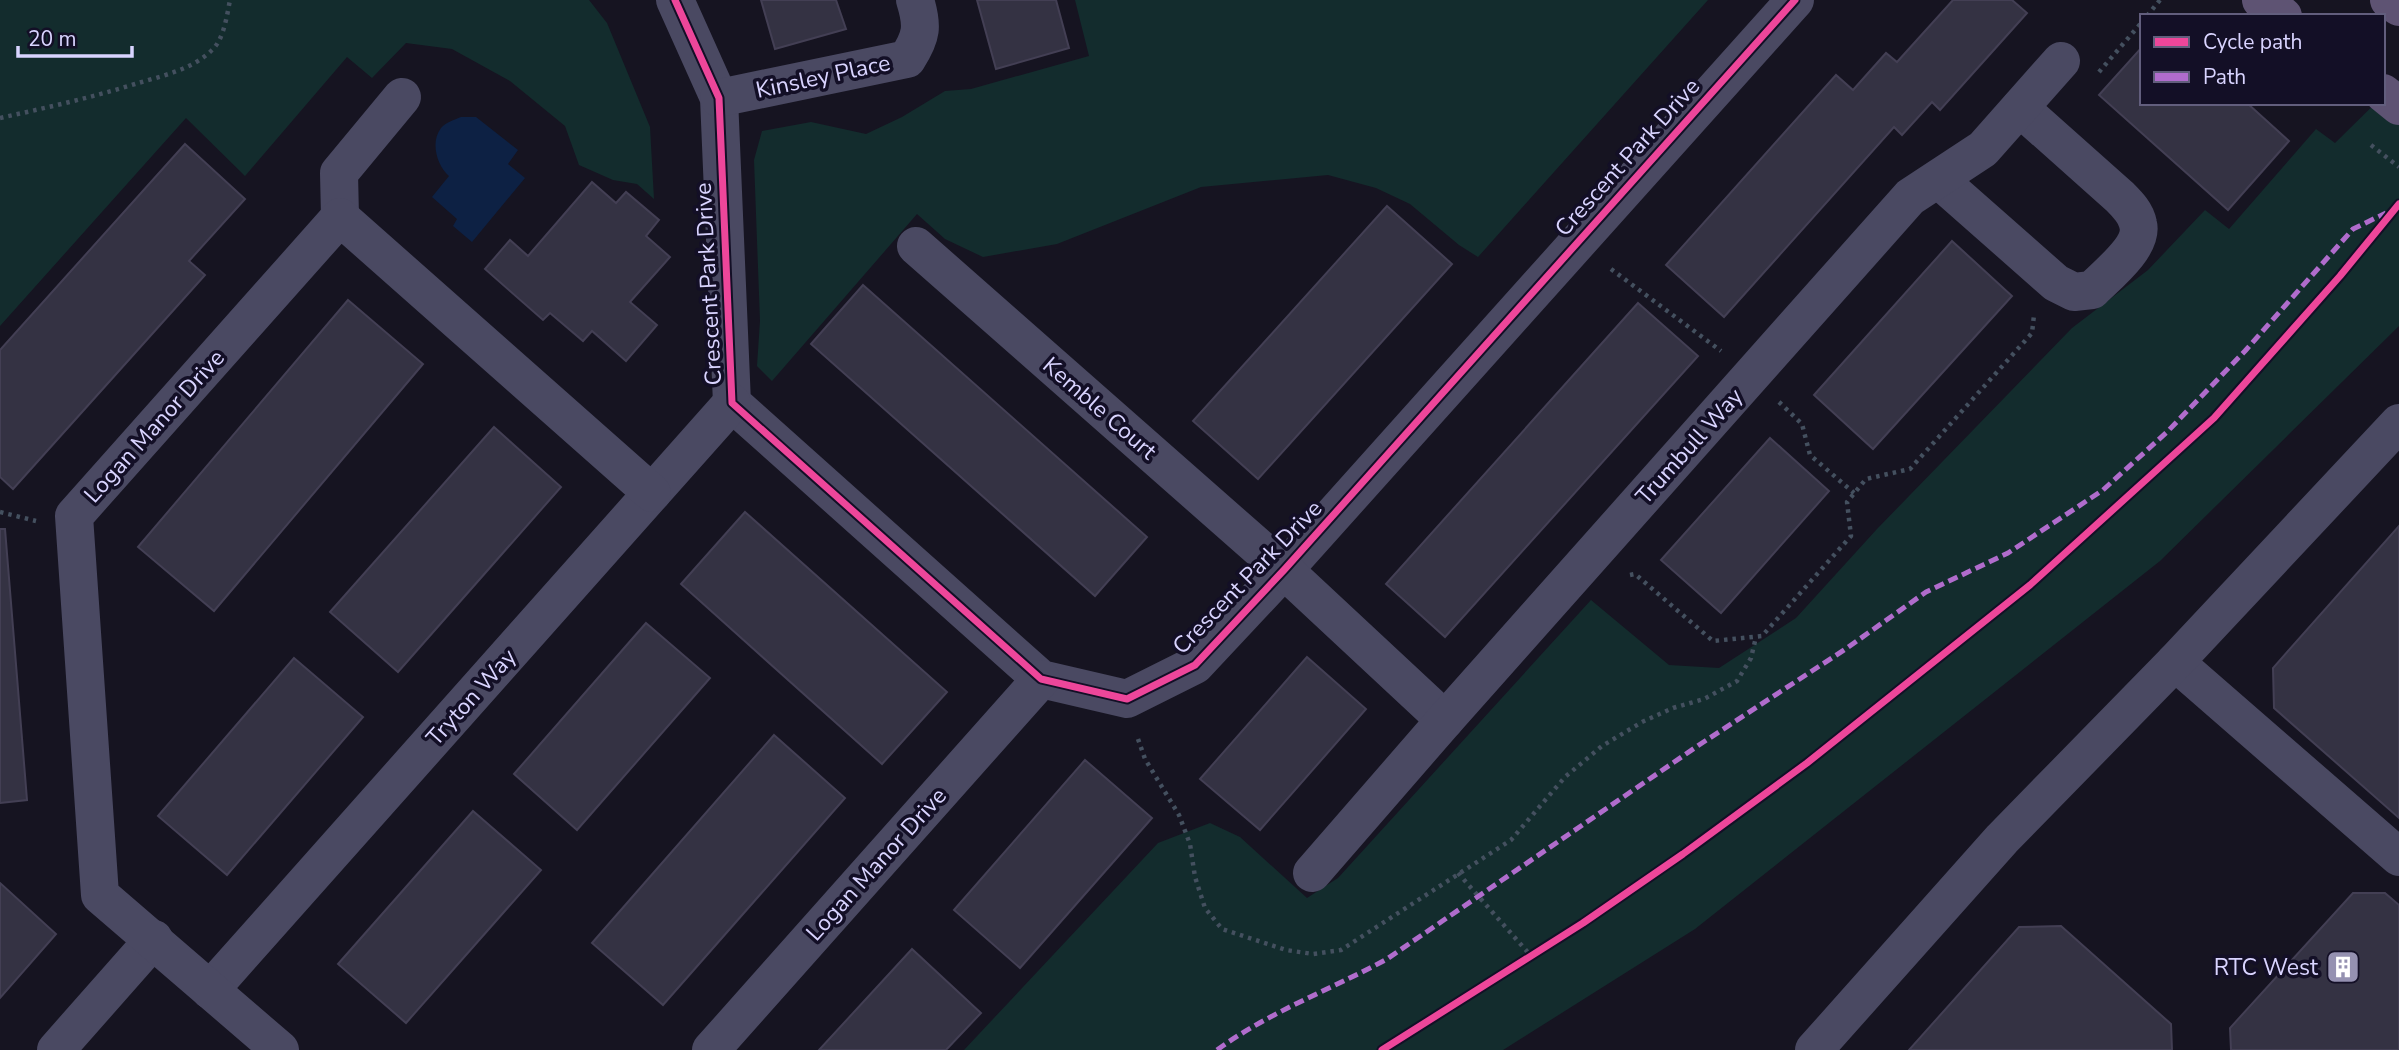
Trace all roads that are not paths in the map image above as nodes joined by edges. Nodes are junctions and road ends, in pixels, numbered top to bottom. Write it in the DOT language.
graph roads {
  1 [pos="675,0"];
  2 [pos="915,0"];
  3 [pos="1795,0"];
  4 [pos="2261,0"];
  5 [pos="2389,0"];
  6 [pos="2399,7"];
  7 [pos="2280,14"];
  8 [pos="2061,61"];
  9 [pos="2385,95"];
  10 [pos="402,97"];
  11 [pos="719,98"];
  12 [pos="2399,106"];
  13 [pos="2020,108"];
  14 [pos="1938,179"];
  15 [pos="340,217"];
  16 [pos="916,246"];
  17 [pos="732,403"];
  18 [pos="2399,423"];
  19 [pos="652,493"];
  20 [pos="1284,570"];
  21 [pos="2175,662"];
  22 [pos="1041,679"];
  23 [pos="1445,720"];
  24 [pos="2399,857"];
  25 [pos="1312,873"];
  26 [pos="154,939"];
  27 [pos="210,990"];
  28 [pos="268,1046"];
  29 [pos="56,1050"];
  30 [pos="712,1050"];
  31 [pos="1814,1050"];
  1 -- 11 [label="street, Crescent Park Drive"];
  2 -- 11 [label="street, Kinsley Place"];
  3 -- 20 [label="street, Crescent Park Drive"];
  4 -- 7 [label="main road"];
  5 -- 6 [label="main road"];
  8 -- 13 [label="street, Trumbull Way"];
  9 -- 12 [label="main road"];
  10 -- 15 [label="street"];
  11 -- 17 [label="street, Crescent Park Drive"];
  13 -- 14 [label="street, Trumbull Way"];
  13 -- 14 [label="street"];
  14 -- 23 [label="street, Trumbull Way"];
  15 -- 19 [label="street"];
  15 -- 26 [label="street, Logan Manor Drive"];
  16 -- 20 [label="street, Kemble Court"];
  17 -- 19 [label="street, Tryton Way"];
  17 -- 22 [label="street, Crescent Park Drive"];
  18 -- 21 [label="street"];
  19 -- 27 [label="street, Tryton Way"];
  20 -- 22 [label="street, Crescent Park Drive"];
  20 -- 23 [label="street"];
  21 -- 24 [label="street"];
  21 -- 31 [label="street"];
  22 -- 30 [label="street, Logan Manor Drive"];
  23 -- 25 [label="street, Trumbull Way"];
  26 -- 27 [label="street, Logan Manor Drive"];
  26 -- 29 [label="street"];
  27 -- 28 [label="street, Logan Manor Drive"];
}
